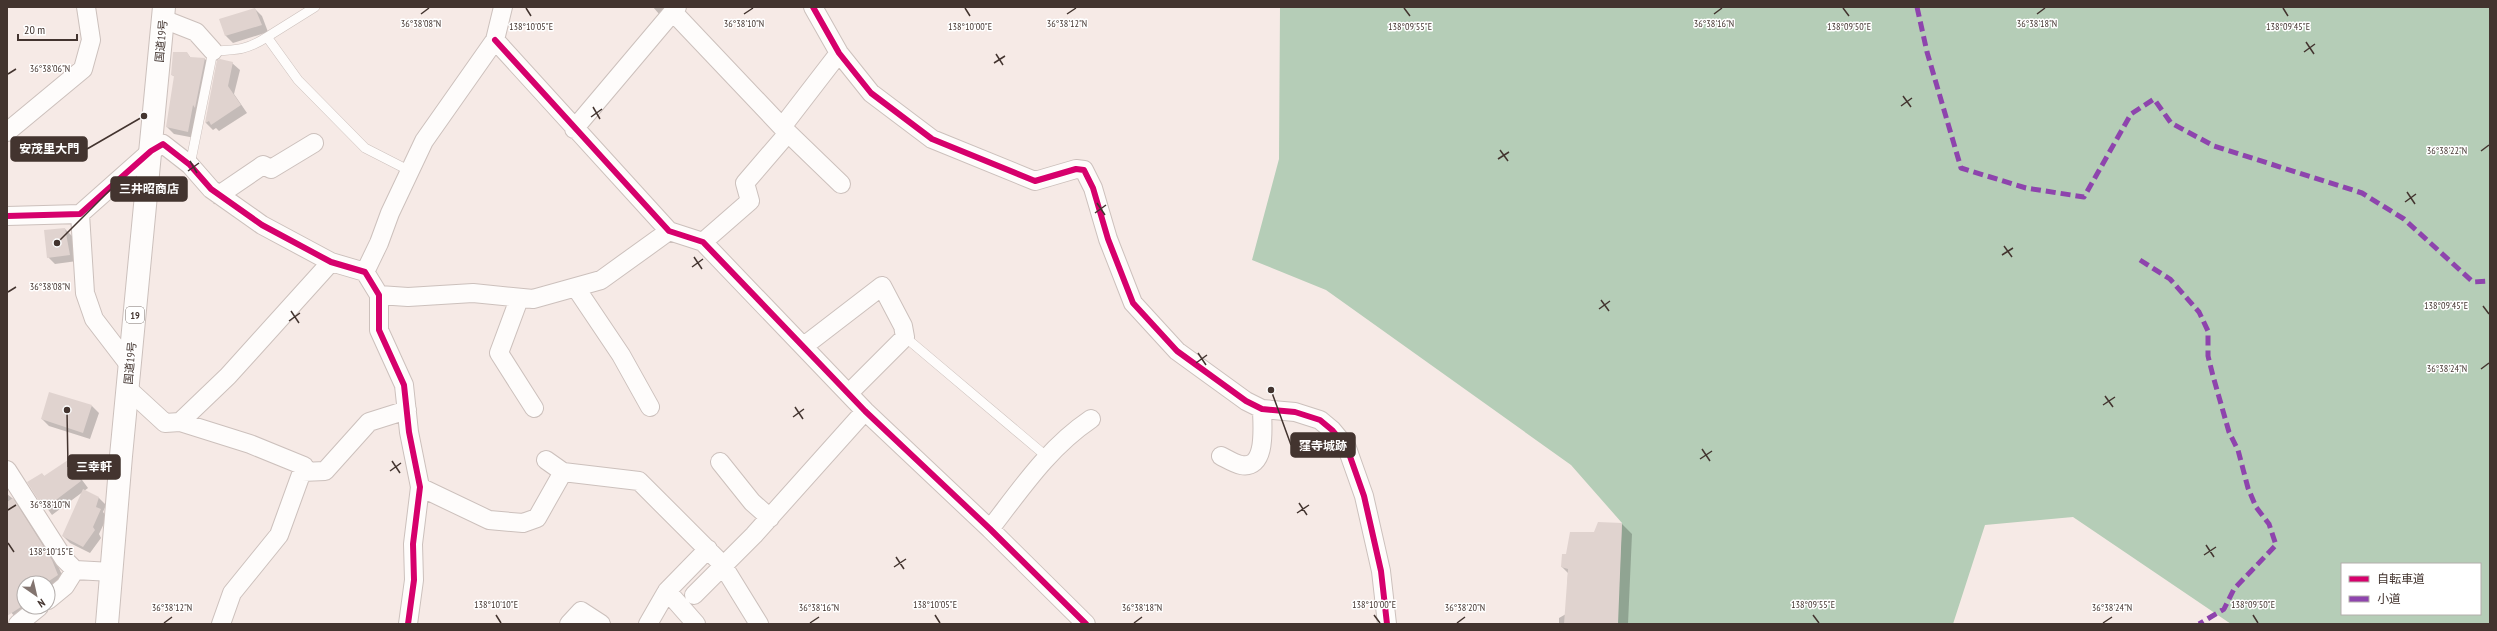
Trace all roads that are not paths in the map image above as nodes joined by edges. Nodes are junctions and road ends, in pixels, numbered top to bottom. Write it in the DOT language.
graph roads {
  1 [pos="86,7"];
  2 [pos="315,7"];
  3 [pos="503,7"];
  4 [pos="812,7"];
  5 [pos="675,9"];
  6 [pos="163,13"];
  7 [pos="267,37"];
  8 [pos="495,40"];
  9 [pos="213,51"];
  10 [pos="839,53"];
  11 [pos="574,129"];
  12 [pos="785,130"];
  13 [pos="7,132"];
  14 [pos="314,143"];
  15 [pos="151,151"];
  16 [pos="190,165"];
  17 [pos="410,171"];
  18 [pos="841,184"];
  19 [pos="219,195"];
  20 [pos="80,214"];
  21 [pos="7,216"];
  22 [pos="669,231"];
  23 [pos="703,242"];
  24 [pos="331,262"];
  25 [pos="365,272"];
  26 [pos="576,288"];
  27 [pos="379,295"];
  28 [pos="519,299"];
  29 [pos="905,337"];
  30 [pos="804,346"];
  31 [pos="130,366"];
  32 [pos="128,389"];
  33 [pos="849,393"];
  34 [pos="650,407"];
  35 [pos="534,408"];
  36 [pos="1262,409"];
  37 [pos="407,410"];
  38 [pos="865,411"];
  39 [pos="1091,419"];
  40 [pos="180,422"];
  41 [pos="1046,456"];
  42 [pos="1221,456"];
  43 [pos="546,460"];
  44 [pos="720,462"];
  45 [pos="7,470"];
  46 [pos="302,472"];
  47 [pos="563,472"];
  48 [pos="420,487"];
  49 [pos="770,518"];
  50 [pos="990,529"];
  51 [pos="708,549"];
  52 [pos="722,564"];
  53 [pos="75,570"];
  54 [pos="112,572"];
  55 [pos="667,591"];
  56 [pos="56,593"];
  57 [pos="694,595"];
  58 [pos="29,615"];
  59 [pos="18,624"];
  60 [pos="107,624"];
  61 [pos="221,624"];
  62 [pos="408,624"];
  63 [pos="569,624"];
  64 [pos="601,624"];
  65 [pos="648,624"];
  66 [pos="696,624"];
  67 [pos="759,624"];
  68 [pos="1086,624"];
  69 [pos="1387,624"];
  1 -- 13 [label="street"];
  2 -- 7 [label="lane"];
  3 -- 8 [label="street"];
  4 -- 10 [label="street"];
  5 -- 11 [label="street"];
  5 -- 12 [label="street"];
  6 -- 9 [label="street"];
  6 -- 15 [label="highway, 国道19号 / 19"];
  7 -- 9 [label="lane"];
  7 -- 17 [label="lane"];
  8 -- 11 [label="street"];
  8 -- 17 [label="street"];
  9 -- 16 [label="lane"];
  10 -- 12 [label="street"];
  10 -- 36 [label="street"];
  11 -- 22 [label="street"];
  12 -- 18 [label="street"];
  12 -- 23 [label="street"];
  14 -- 19 [label="street"];
  15 -- 16 [label="street"];
  15 -- 20 [label="street"];
  15 -- 31 [label="highway, 国道19号 / 19"];
  16 -- 19 [label="street"];
  17 -- 25 [label="street"];
  19 -- 24 [label="street"];
  20 -- 21 [label="street"];
  20 -- 31 [label="street"];
  22 -- 23 [label="street"];
  22 -- 26 [label="street"];
  23 -- 30 [label="street"];
  24 -- 25 [label="street"];
  24 -- 40 [label="street"];
  25 -- 27 [label="street"];
  26 -- 28 [label="street"];
  26 -- 34 [label="street"];
  27 -- 28 [label="street"];
  27 -- 37 [label="street"];
  28 -- 35 [label="street"];
  29 -- 30 [label="street"];
  29 -- 33 [label="street"];
  29 -- 41 [label="lane"];
  30 -- 33 [label="street"];
  31 -- 32 [label="highway, 国道19号 / 19"];
  32 -- 40 [label="street"];
  32 -- 54 [label="highway, 国道19号 / 19"];
  33 -- 38 [label="street"];
  36 -- 42 [label="street"];
  36 -- 69 [label="street"];
  37 -- 46 [label="street"];
  37 -- 48 [label="street"];
  38 -- 49 [label="street"];
  38 -- 50 [label="street"];
  39 -- 41 [label="street"];
  40 -- 46 [label="street"];
  41 -- 50 [label="street"];
  43 -- 47 [label="street"];
  44 -- 49 [label="street"];
  45 -- 53 [label="street"];
  46 -- 61 [label="street"];
  47 -- 48 [label="street"];
  47 -- 51 [label="street"];
  48 -- 62 [label="street"];
  49 -- 52 [label="street"];
  50 -- 68 [label="street"];
  51 -- 52 [label="street"];
  51 -- 55 [label="street"];
  52 -- 57 [label="street"];
  52 -- 67 [label="street"];
  53 -- 54 [label="street"];
  53 -- 56 [label="street"];
  54 -- 60 [label="highway, 国道19号 / 19"];
  55 -- 65 [label="street"];
  55 -- 66 [label="street"];
  58 -- 59 [label="street"];
  63 -- 64 [label="street"];
}
